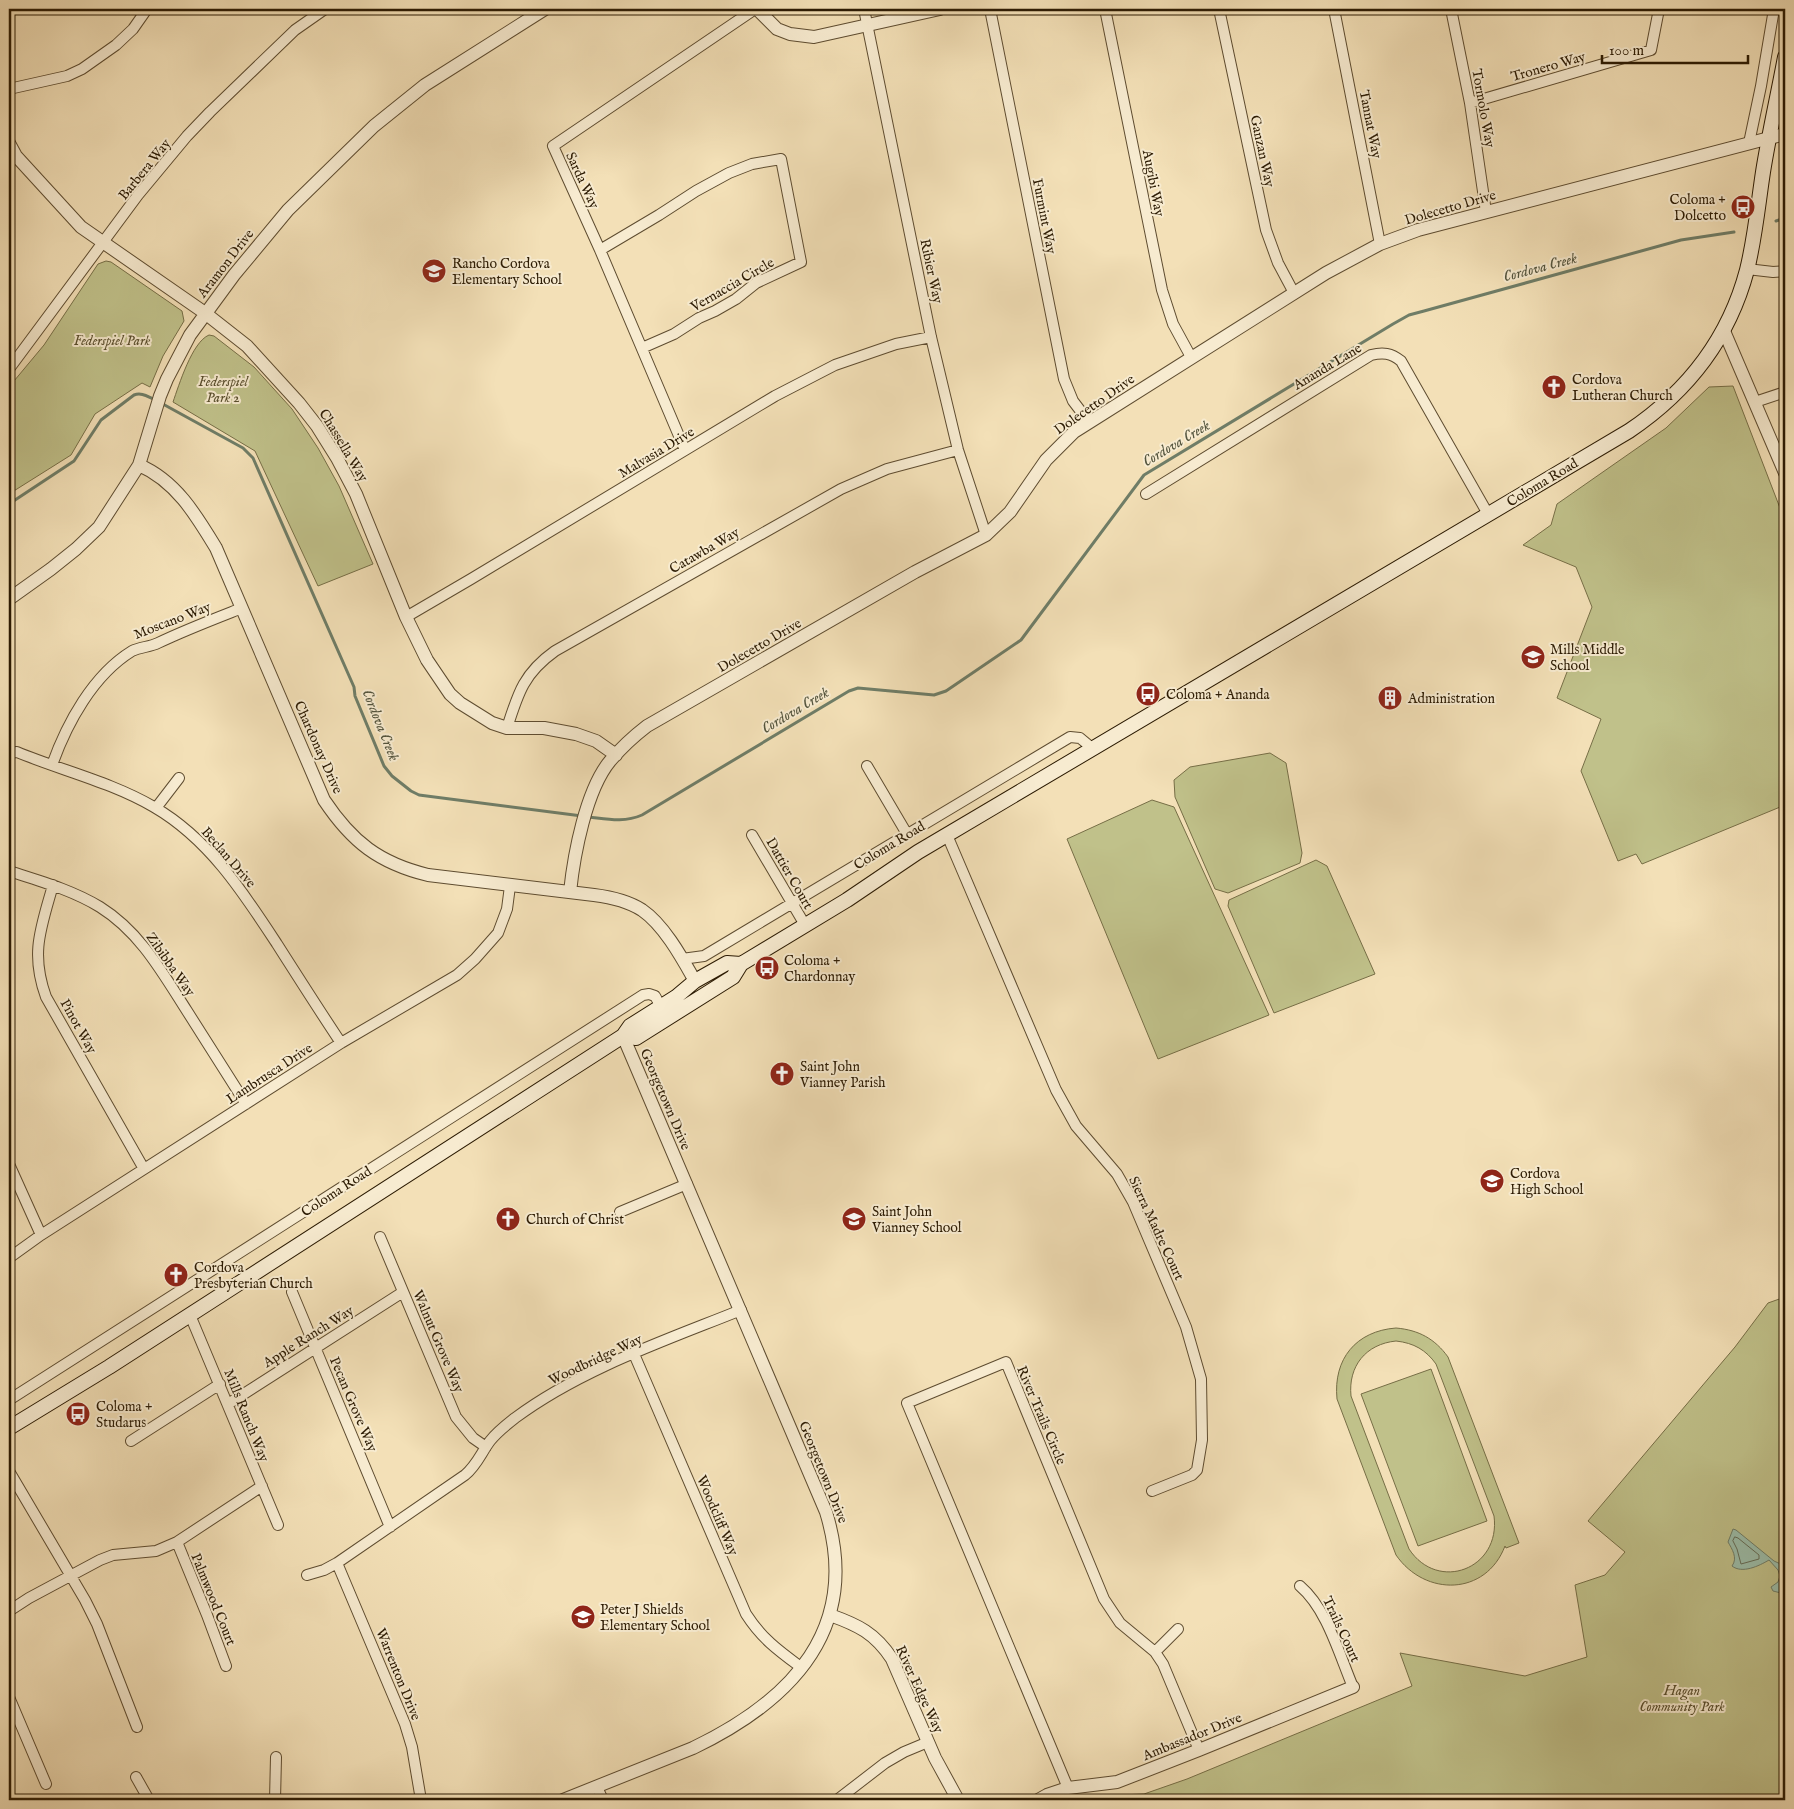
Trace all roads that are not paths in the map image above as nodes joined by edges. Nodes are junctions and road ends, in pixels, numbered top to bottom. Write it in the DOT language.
graph roads {
  1 [pos="146,9"];
  2 [pos="325,9"];
  3 [pos="545,9"];
  4 [pos="756,9"];
  5 [pos="864,9"];
  6 [pos="940,9"];
  7 [pos="990,9"];
  8 [pos="1105,9"];
  9 [pos="1219,9"];
  10 [pos="1334,9"];
  11 [pos="1451,9"];
  12 [pos="1659,9"];
  13 [pos="1774,9"];
  14 [pos="867,26"];
  15 [pos="1785,57"];
  16 [pos="9,89"];
  17 [pos="1470,103"];
  18 [pos="1785,134"];
  19 [pos="1769,138"];
  20 [pos="9,143"];
  21 [pos="1749,143"];
  22 [pos="1486,212"];
  23 [pos="104,243"];
  24 [pos="1380,244"];
  25 [pos="600,250"];
  26 [pos="1747,269"];
  27 [pos="1785,271"];
  28 [pos="1294,293"];
  29 [pos="205,313"];
  30 [pos="1724,331"];
  31 [pos="931,337"];
  32 [pos="642,348"];
  33 [pos="1191,357"];
  34 [pos="9,368"];
  35 [pos="1785,392"];
  36 [pos="1755,402"];
  37 [pos="1089,422"];
  38 [pos="685,450"];
  39 [pos="958,450"];
  40 [pos="139,466"];
  41 [pos="1785,473"];
  42 [pos="1146,494"];
  43 [pos="1488,514"];
  44 [pos="986,535"];
  45 [pos="9,599"];
  46 [pos="242,608"];
  47 [pos="406,617"];
  48 [pos="507,728"];
  49 [pos="1092,748"];
  50 [pos="9,753"];
  51 [pos="616,755"];
  52 [pos="52,765"];
  53 [pos="867,766"];
  54 [pos="179,778"];
  55 [pos="156,808"];
  56 [pos="907,834"];
  57 [pos="947,834"];
  58 [pos="752,835"];
  59 [pos="9,871"];
  60 [pos="53,885"];
  61 [pos="510,886"];
  62 [pos="570,892"];
  63 [pos="792,904"];
  64 [pos="805,925"];
  65 [pos="682,959"];
  66 [pos="740,964"];
  67 [pos="729,979"];
  68 [pos="695,981"];
  69 [pos="661,1006"];
  70 [pos="623,1036"];
  71 [pos="341,1043"];
  72 [pos="246,1104"];
  73 [pos="9,1164"];
  74 [pos="144,1169"];
  75 [pos="687,1184"];
  76 [pos="620,1212"];
  77 [pos="41,1235"];
  78 [pos="380,1237"];
  79 [pos="9,1258"];
  80 [pos="292,1292"];
  81 [pos="403,1292"];
  82 [pos="740,1310"];
  83 [pos="190,1315"];
  84 [pos="316,1348"];
  85 [pos="634,1354"];
  86 [pos="220,1384"];
  87 [pos="9,1400"];
  88 [pos="228,1404"];
  89 [pos="9,1428"];
  90 [pos="131,1441"];
  91 [pos="486,1447"];
  92 [pos="9,1471"];
  93 [pos="262,1486"];
  94 [pos="1152,1491"];
  95 [pos="278,1525"];
  96 [pos="390,1527"];
  97 [pos="177,1542"];
  98 [pos="337,1563"];
  99 [pos="306,1575"];
  100 [pos="70,1576"];
  101 [pos="1300,1586"];
  102 [pos="9,1611"];
  103 [pos="830,1615"];
  104 [pos="1178,1629"];
  105 [pos="1156,1652"];
  106 [pos="226,1666"];
  107 [pos="802,1668"];
  108 [pos="1353,1688"];
  109 [pos="9,1697"];
  110 [pos="137,1727"];
  111 [pos="928,1742"];
  112 [pos="1200,1750"];
  113 [pos="276,1757"];
  114 [pos="136,1776"];
  115 [pos="46,1784"];
  116 [pos="597,1786"];
  117 [pos="1068,1788"];
  118 [pos="149,1800"];
  119 [pos="275,1800"];
  120 [pos="421,1800"];
  121 [pos="562,1800"];
  122 [pos="603,1800"];
  123 [pos="837,1800"];
  124 [pos="958,1800"];
  125 [pos="1038,1800"];
  1 -- 16 [label="street"];
  2 -- 23 [label="street, Barbera Way"];
  3 -- 29 [label="street, Aramon Drive"];
  4 -- 14 [label="street"];
  4 -- 25 [label="street, Sarda Way"];
  5 -- 14 [label="street, Ribier Way"];
  6 -- 14 [label="street"];
  7 -- 37 [label="street, Furmint Way"];
  8 -- 33 [label="street, Augibi Way"];
  9 -- 28 [label="street, Ganzan Way"];
  10 -- 24 [label="street, Tannat Way"];
  11 -- 17 [label="street, Tormolo Way"];
  12 -- 17 [label="street, Tronero Way"];
  13 -- 21 [label="street"];
  14 -- 31 [label="street, Ribier Way"];
  15 -- 19 [label="main road, Coloma Road"];
  17 -- 22 [label="street, Tormolo Way"];
  18 -- 19 [label="street, Dolecetto Drive"];
  19 -- 21 [label="street, Dolecetto Drive"];
  19 -- 26 [label="main road, Coloma Road"];
  20 -- 23 [label="street, Chassella Way"];
  21 -- 22 [label="street, Dolecetto Drive"];
  22 -- 24 [label="street, Dolecetto Drive"];
  23 -- 29 [label="street, Chassella Way"];
  23 -- 34 [label="street, Barbera Way"];
  24 -- 28 [label="street, Dolecetto Drive"];
  25 -- 32 [label="street, Sarda Way"];
  25 -- 32 [label="street, Vernaccia Circle"];
  26 -- 27 [label="street"];
  26 -- 30 [label="main road, Coloma Road"];
  28 -- 33 [label="street, Dolecetto Drive"];
  29 -- 40 [label="street, Aramon Drive"];
  29 -- 47 [label="street, Chassella Way"];
  30 -- 36 [label="street"];
  30 -- 43 [label="main road, Coloma Road"];
  31 -- 38 [label="street, Malvasia Drive"];
  31 -- 39 [label="street, Ribier Way"];
  32 -- 38 [label="street, Sarda Way"];
  33 -- 37 [label="street, Dolecetto Drive"];
  35 -- 36 [label="street"];
  36 -- 41 [label="street"];
  37 -- 44 [label="street, Dolecetto Drive"];
  38 -- 47 [label="street, Malvasia Drive"];
  39 -- 44 [label="street, Ribier Way"];
  39 -- 48 [label="street, Catawba Way"];
  40 -- 45 [label="street, Aramon Drive"];
  40 -- 46 [label="street, Chardonay Drive"];
  42 -- 43 [label="street, Ananda Lane"];
  43 -- 49 [label="main road, Coloma Road"];
  44 -- 51 [label="street, Dolecetto Drive"];
  46 -- 52 [label="street, Moscano Way"];
  46 -- 61 [label="street, Chardonay Drive"];
  47 -- 48 [label="street, Chassella Way"];
  48 -- 51 [label="street, Chassella Way"];
  49 -- 56 [label="street, Coloma Road"];
  49 -- 57 [label="main road, Coloma Road"];
  50 -- 52 [label="street, Beclan Drive"];
  51 -- 62 [label="street, Dolecetto Drive"];
  52 -- 55 [label="street, Beclan Drive"];
  53 -- 56 [label="street"];
  54 -- 55 [label="street"];
  55 -- 71 [label="street, Beclan Drive"];
  56 -- 63 [label="street, Coloma Road"];
  57 -- 64 [label="main road, Coloma Road"];
  57 -- 94 [label="street, Sierra Madre Court"];
  58 -- 63 [label="street, Dattier Court"];
  59 -- 60 [label="street, Zibibba Way"];
  60 -- 72 [label="street, Zibibba Way"];
  60 -- 74 [label="street, Pinot Way"];
  61 -- 62 [label="street, Chardonay Drive"];
  61 -- 71 [label="street, Lambrusca Drive"];
  62 -- 65 [label="street, Chardonay Drive"];
  63 -- 64 [label="street, Dattier Court"];
  63 -- 65 [label="street, Coloma Road"];
  64 -- 66 [label="main road, Coloma Road"];
  65 -- 68 [label="street, Chardonay Drive"];
  66 -- 67 [label="main road, Coloma Road"];
  66 -- 68 [label="main road, Coloma Road"];
  67 -- 68 [label="main road"];
  67 -- 70 [label="main road, Coloma Road"];
  68 -- 69 [label="main road, Coloma Road"];
  69 -- 70 [label="main road, Coloma Road"];
  69 -- 87 [label="street, Coloma Road"];
  70 -- 75 [label="street, Georgetown Drive"];
  70 -- 83 [label="main road, Coloma Road"];
  71 -- 72 [label="street, Lambrusca Drive"];
  72 -- 74 [label="street, Lambrusca Drive"];
  73 -- 77 [label="street"];
  74 -- 77 [label="street, Lambrusca Drive"];
  75 -- 76 [label="street"];
  75 -- 82 [label="street, Georgetown Drive"];
  77 -- 79 [label="street, Lambrusca Drive"];
  78 -- 81 [label="street, Walnut Grove Way"];
  80 -- 84 [label="street, Pecan Grove Way"];
  81 -- 84 [label="street, Apple Ranch Way"];
  81 -- 91 [label="street, Walnut Grove Way"];
  82 -- 85 [label="street, Woodbridge Way"];
  82 -- 103 [label="street, Georgetown Drive"];
  83 -- 86 [label="street, Mills Ranch Way"];
  83 -- 89 [label="main road, Coloma Road"];
  84 -- 88 [label="street, Apple Ranch Way"];
  84 -- 96 [label="street, Pecan Grove Way"];
  85 -- 91 [label="street, Woodbridge Way"];
  85 -- 107 [label="street, Woodcliff Way"];
  86 -- 88 [label="street, Mills Ranch Way"];
  86 -- 90 [label="street"];
  88 -- 93 [label="street, Mills Ranch Way"];
  91 -- 96 [label="street, Woodbridge Way"];
  92 -- 100 [label="street"];
  93 -- 95 [label="street, Mills Ranch Way"];
  93 -- 97 [label="street"];
  96 -- 98 [label="street, Woodbridge Way"];
  97 -- 100 [label="street"];
  97 -- 106 [label="street, Palmwood Court"];
  98 -- 99 [label="street, Woodbridge Way"];
  98 -- 120 [label="street, Warrenton Drive"];
  100 -- 102 [label="street"];
  100 -- 110 [label="street"];
  101 -- 108 [label="street, Trails Court"];
  103 -- 107 [label="street, Georgetown Drive"];
  103 -- 111 [label="street, River Edge Way"];
  104 -- 105 [label="street"];
  105 -- 112 [label="street, River Trails Circle"];
  105 -- 117 [label="street, River Trails Circle"];
  107 -- 116 [label="street, Georgetown Drive"];
  108 -- 112 [label="street, Ambassador Drive"];
  109 -- 115 [label="street"];
  111 -- 123 [label="street"];
  111 -- 124 [label="street, River Edge Way"];
  112 -- 117 [label="street, Ambassador Drive"];
  113 -- 119 [label="street"];
  114 -- 118 [label="street"];
  116 -- 121 [label="street, Georgetown Drive"];
  116 -- 122 [label="street"];
  117 -- 125 [label="street, Ambassador Drive"];
}
